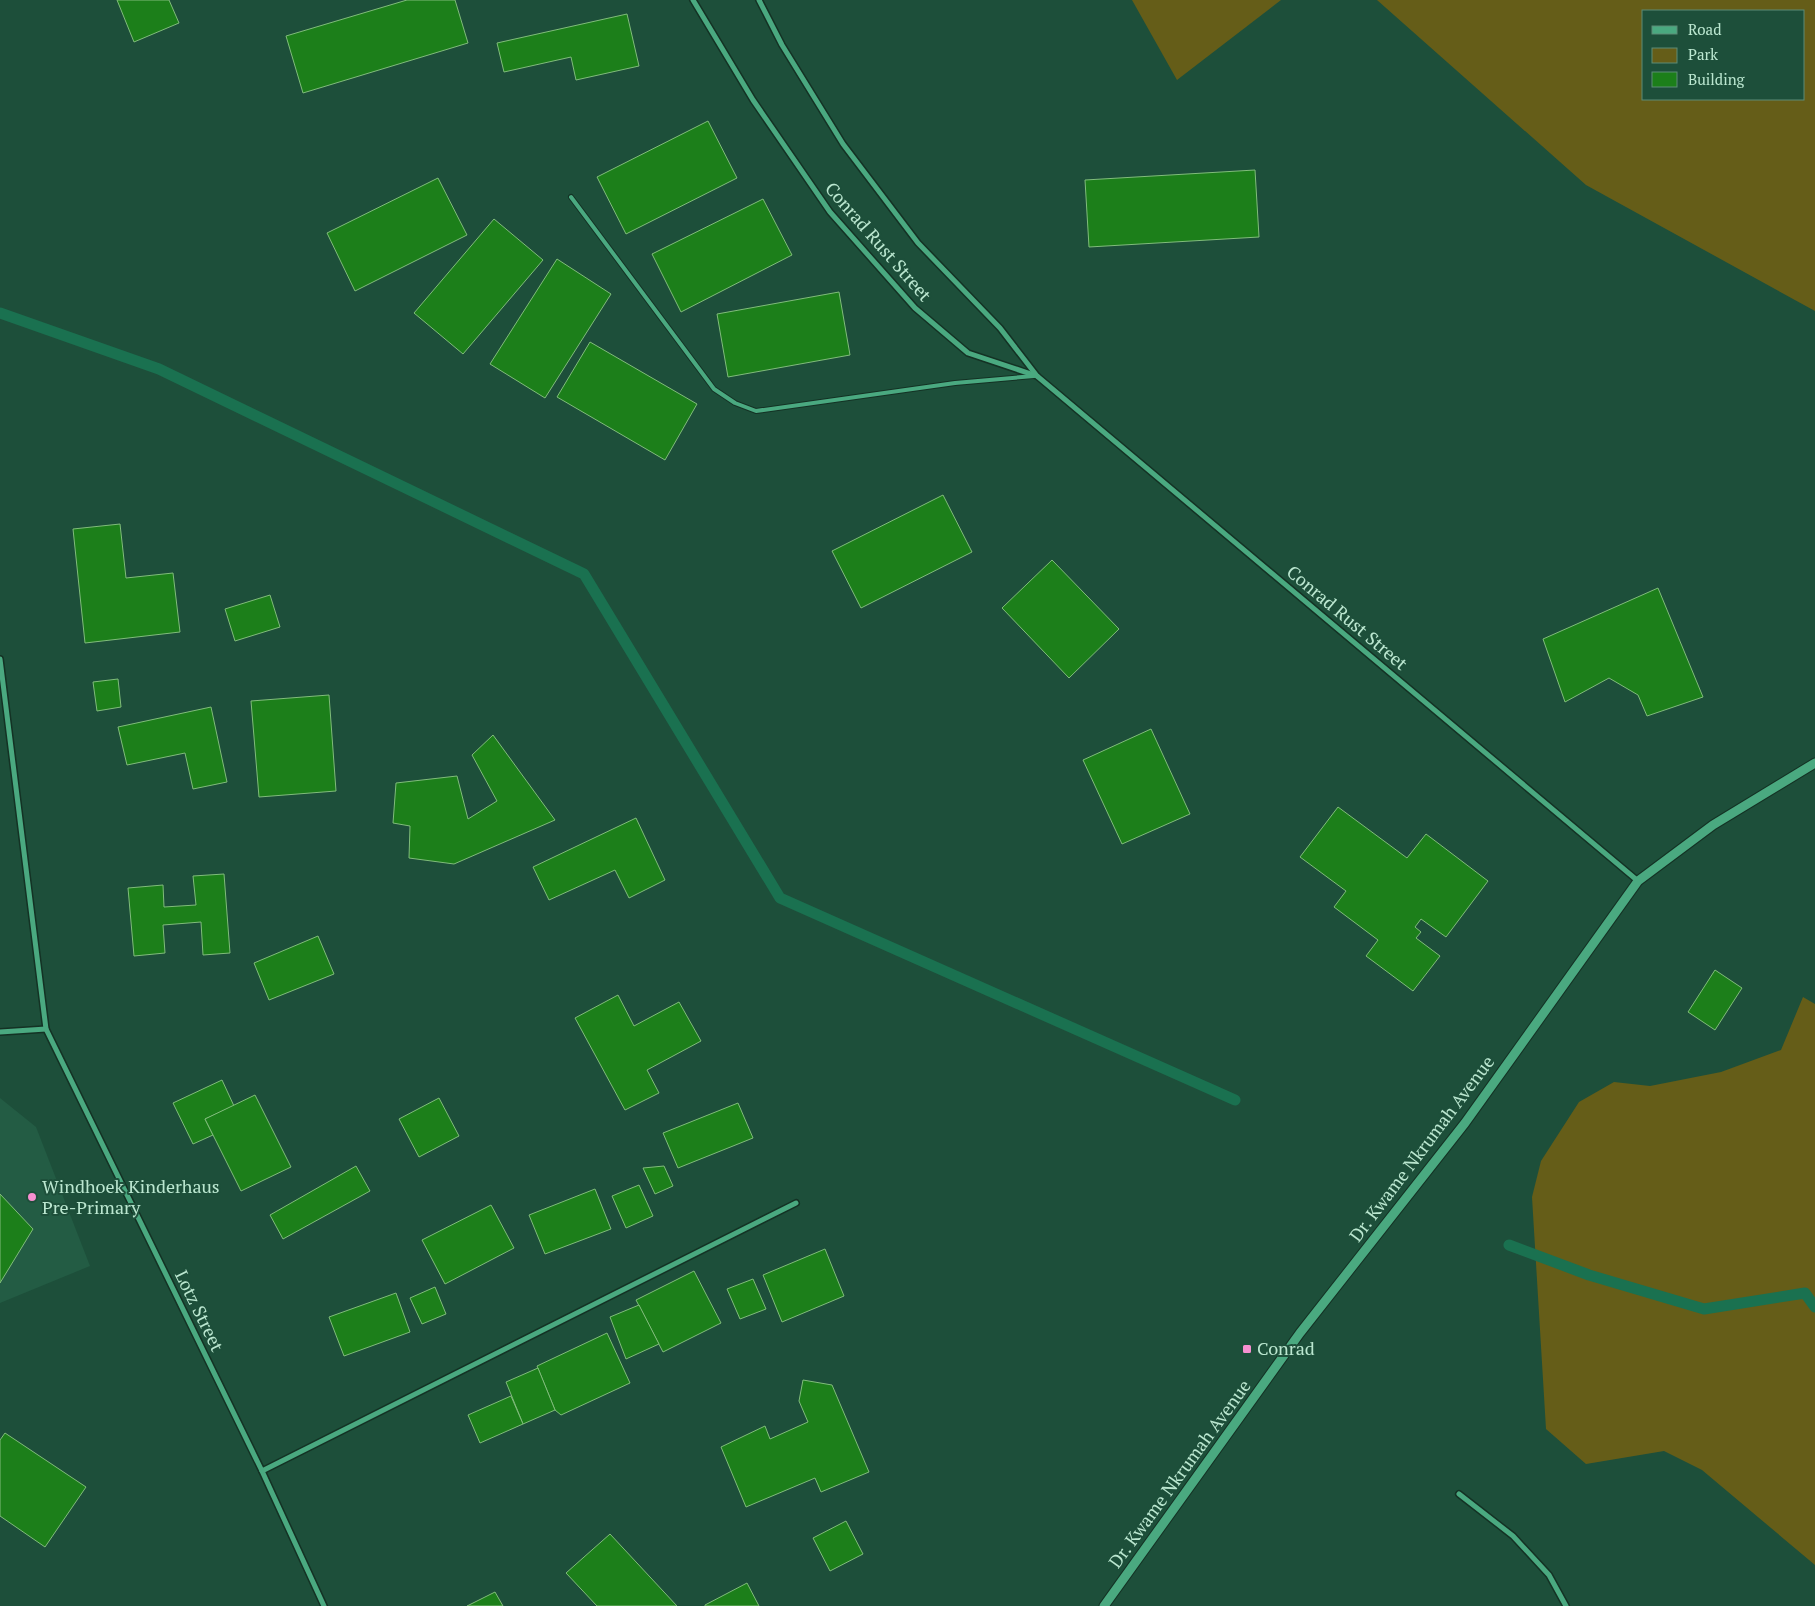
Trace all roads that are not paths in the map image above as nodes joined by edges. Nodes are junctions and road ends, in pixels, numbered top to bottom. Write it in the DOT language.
graph roads {
  1 [pos="693,0"];
  2 [pos="758,0"];
  3 [pos="571,197"];
  4 [pos="1037,376"];
  5 [pos="0,659"];
  6 [pos="1815,763"];
  7 [pos="1638,881"];
  8 [pos="46,1029"];
  9 [pos="0,1032"];
  10 [pos="796,1203"];
  11 [pos="262,1471"];
  12 [pos="1459,1494"];
  13 [pos="324,1606"];
  14 [pos="1104,1606"];
  15 [pos="1566,1606"];
  1 -- 4 [label="street, Conrad Rust Street"];
  2 -- 4 [label="street, Conrad Rust Street"];
  3 -- 4 [label="lane"];
  4 -- 7 [label="street, Conrad Rust Street"];
  5 -- 8 [label="street, Lotz Street"];
  6 -- 7 [label="street, Dr. Kwame Nkrumah Avenue"];
  7 -- 14 [label="street, Dr. Kwame Nkrumah Avenue"];
  8 -- 9 [label="street"];
  8 -- 11 [label="street, Lotz Street"];
  10 -- 11 [label="street"];
  11 -- 13 [label="street, Lotz Street"];
  12 -- 15 [label="street"];
}
